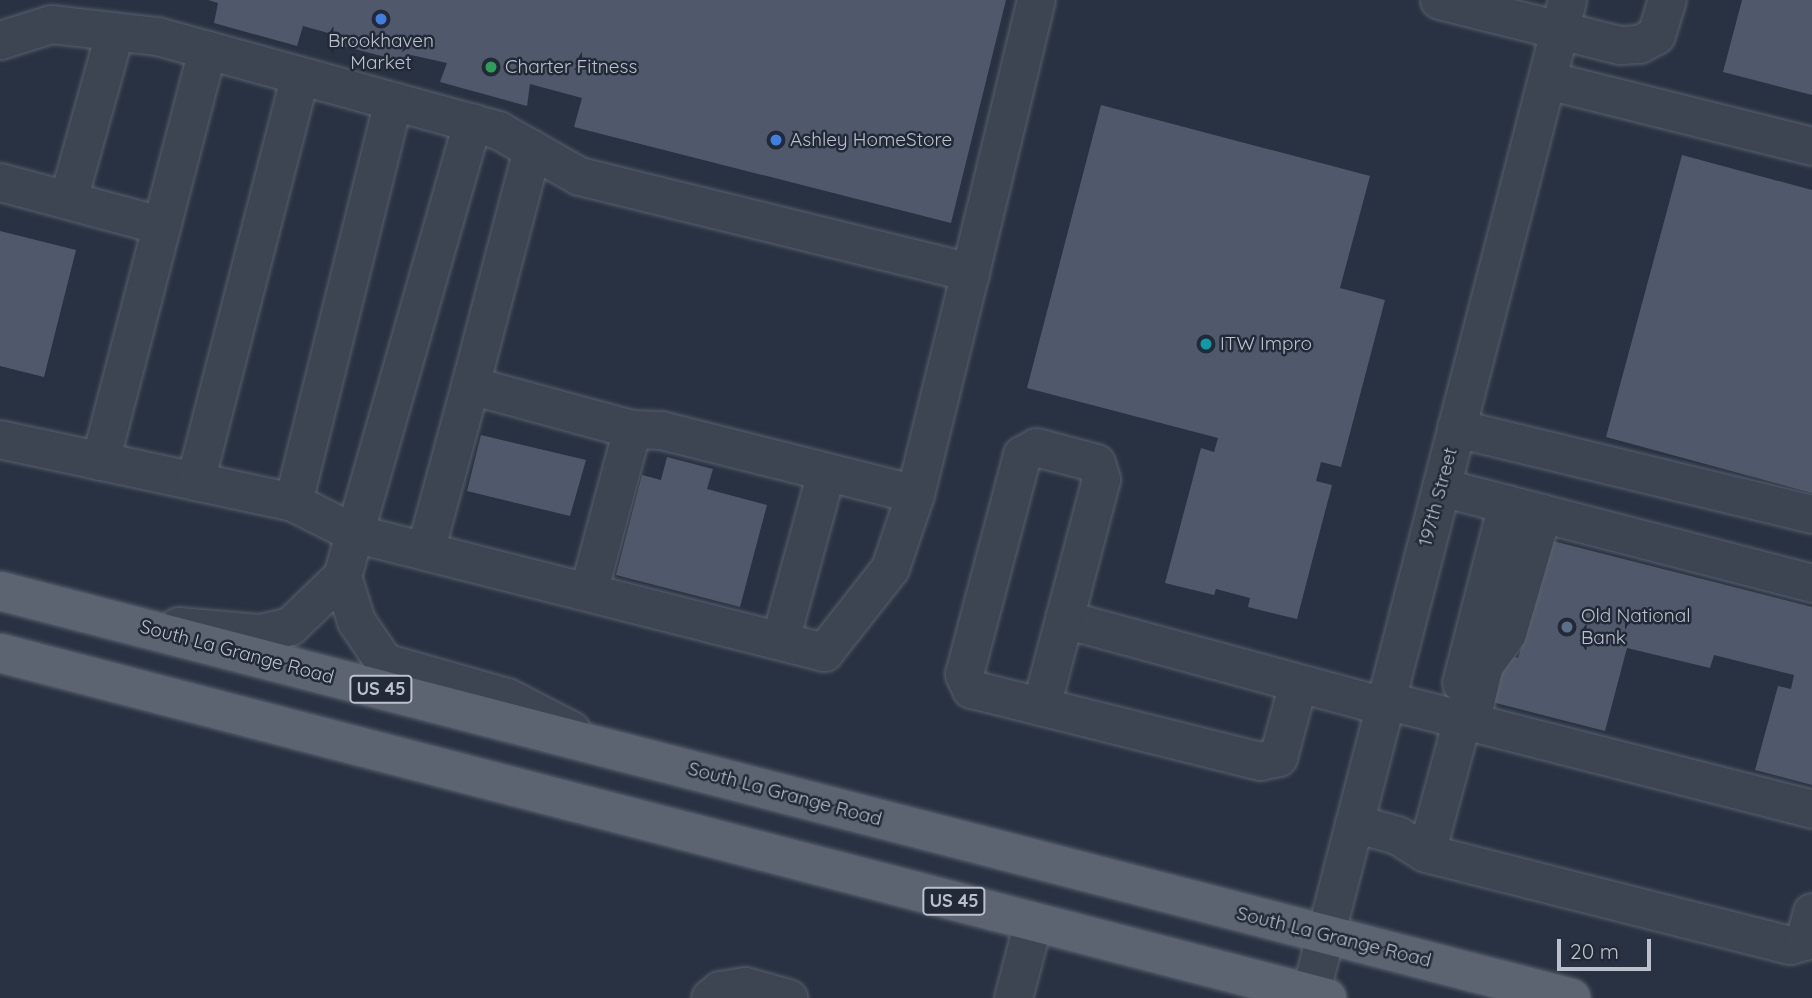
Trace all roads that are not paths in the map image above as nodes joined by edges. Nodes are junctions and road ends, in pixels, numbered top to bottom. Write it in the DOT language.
graph roads {
  1 [pos="1036,0"];
  2 [pos="1439,0"];
  3 [pos="1667,0"];
  4 [pos="44,12"];
  5 [pos="1564,14"];
  6 [pos="115,31"];
  7 [pos="2,47"];
  8 [pos="207,50"];
  9 [pos="300,75"];
  10 [pos="1547,80"];
  11 [pos="393,101"];
  12 [pos="472,122"];
  13 [pos="1812,146"];
  14 [pos="533,149"];
  15 [pos="0,182"];
  16 [pos="68,200"];
  17 [pos="162,225"];
  18 [pos="970,272"];
  19 [pos="470,385"];
  20 [pos="1456,428"];
  21 [pos="632,429"];
  22 [pos="0,439"];
  23 [pos="100,461"];
  24 [pos="826,472"];
  25 [pos="195,481"];
  26 [pos="1441,487"];
  27 [pos="915,494"];
  28 [pos="293,502"];
  29 [pos="1507,504"];
  30 [pos="1542,513"];
  31 [pos="1812,514"];
  32 [pos="354,533"];
  33 [pos="425,551"];
  34 [pos="342,576"];
  35 [pos="1812,583"];
  36 [pos="0,591"];
  37 [pos="588,592"];
  38 [pos="111,619"];
  39 [pos="1063,620"];
  40 [pos="780,640"];
  41 [pos="0,653"];
  42 [pos="1298,682"];
  43 [pos="1385,703"];
  44 [pos="1041,706"];
  45 [pos="1461,720"];
  46 [pos="606,747"];
  47 [pos="1812,809"];
  48 [pos="1354,823"];
  49 [pos="1426,853"];
  50 [pos="1812,915"];
  51 [pos="1033,922"];
  52 [pos="1325,935"];
  53 [pos="773,996"];
  54 [pos="1319,996"];
  55 [pos="710,998"];
  56 [pos="1013,998"];
  57 [pos="1571,998"];
  1 -- 18 [label="street"];
  2 -- 5 [label="street"];
  3 -- 5 [label="street"];
  4 -- 6 [label="street"];
  4 -- 7 [label="street"];
  5 -- 10 [label="street, 197th Street"];
  6 -- 8 [label="street"];
  6 -- 16 [label="street"];
  8 -- 9 [label="street"];
  8 -- 17 [label="street"];
  9 -- 11 [label="street"];
  9 -- 25 [label="street"];
  10 -- 13 [label="street"];
  10 -- 20 [label="street, 197th Street"];
  11 -- 12 [label="street"];
  11 -- 28 [label="street"];
  12 -- 14 [label="street"];
  12 -- 32 [label="street"];
  14 -- 18 [label="street"];
  14 -- 19 [label="street"];
  15 -- 16 [label="street"];
  16 -- 17 [label="street"];
  17 -- 23 [label="street"];
  18 -- 27 [label="street"];
  19 -- 21 [label="street"];
  19 -- 33 [label="street"];
  20 -- 26 [label="street, 197th Street"];
  20 -- 31 [label="street"];
  21 -- 24 [label="street"];
  21 -- 37 [label="street"];
  22 -- 23 [label="street"];
  23 -- 25 [label="street"];
  24 -- 27 [label="street"];
  24 -- 40 [label="street"];
  25 -- 28 [label="street"];
  26 -- 29 [label="street"];
  26 -- 43 [label="street, 197th Street"];
  27 -- 40 [label="street"];
  28 -- 32 [label="street"];
  29 -- 30 [label="street"];
  29 -- 45 [label="street"];
  30 -- 35 [label="street"];
  30 -- 45 [label="street"];
  32 -- 33 [label="street"];
  32 -- 34 [label="street"];
  33 -- 37 [label="street"];
  34 -- 38 [label="street"];
  34 -- 46 [label="street"];
  36 -- 38 [label="main road, South La Grange Road / US 45"];
  37 -- 40 [label="street"];
  38 -- 46 [label="main road, South La Grange Road / US 45"];
  39 -- 42 [label="street"];
  39 -- 44 [label="street"];
  39 -- 44 [label="street"];
  41 -- 51 [label="main road, US 45"];
  42 -- 43 [label="street"];
  42 -- 44 [label="street"];
  43 -- 45 [label="street"];
  43 -- 48 [label="street, 197th Street"];
  45 -- 47 [label="street"];
  45 -- 49 [label="street"];
  46 -- 52 [label="main road, South La Grange Road / US 45"];
  48 -- 49 [label="street"];
  48 -- 52 [label="street, 197th Street"];
  49 -- 50 [label="street"];
  51 -- 54 [label="main road, US 45"];
  51 -- 56 [label="street"];
  52 -- 54 [label="street, 197th Street"];
  52 -- 57 [label="main road, South La Grange Road / US 45"];
  53 -- 55 [label="street"];
}
